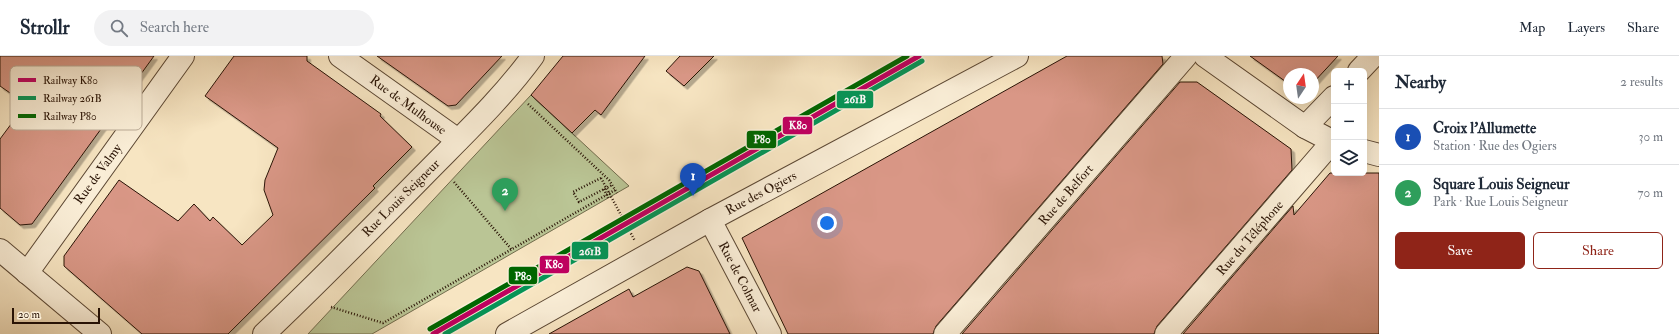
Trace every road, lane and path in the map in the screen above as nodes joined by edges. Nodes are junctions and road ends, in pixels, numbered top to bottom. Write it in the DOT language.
graph roads {
  1 [pos="183,56"];
  2 [pos="340,56"];
  3 [pos="533,56"];
  4 [pos="1017,56"];
  5 [pos="1186,56"];
  6 [pos="1205,56"];
  7 [pos="1373,56"];
  8 [pos="1362,68"];
  9 [pos="509,86"];
  10 [pos="1331,100"];
  11 [pos="142,113"];
  12 [pos="1305,127"];
  13 [pos="130,130"];
  14 [pos="458,140"];
  15 [pos="1331,140"];
  16 [pos="1331,143"];
  17 [pos="1367,152"];
  18 [pos="1379,155"];
  19 [pos="436,162"];
  20 [pos="612,185"];
  21 [pos="604,189"];
  22 [pos="607,197"];
  23 [pos="710,220"];
  24 [pos="636,241"];
  25 [pos="0,250"];
  26 [pos="512,250"];
  27 [pos="27,273"];
  28 [pos="302,299"];
  29 [pos="100,334"];
  30 [pos="264,334"];
  31 [pos="507,334"];
  32 [pos="770,334"];
  33 [pos="945,334"];
  34 [pos="1166,334"];
  1 -- 11 [label="street, Rue de Valmy"];
  2 -- 14 [label="street, Rue de Mulhouse"];
  3 -- 9 [label="street, Rue Louis Seigneur"];
  4 -- 23 [label="street, Rue des Ogiers"];
  5 -- 33 [label="street, Rue de Belfort"];
  6 -- 12 [label="street"];
  7 -- 8 [label="street"];
  9 -- 14 [label="street, Rue Louis Seigneur"];
  9 -- 20 [label="path"];
  10 -- 12 [label="street"];
  12 -- 15 [label="street"];
  13 -- 27 [label="street, Rue de Valmy"];
  14 -- 19 [label="street, Rue Louis Seigneur"];
  16 -- 34 [label="street, Rue du Téléphone"];
  17 -- 18 [label="street"];
  19 -- 26 [label="path"];
  19 -- 28 [label="street, Rue Louis Seigneur"];
  20 -- 21 [label="path"];
  20 -- 22 [label="path"];
  21 -- 22 [label="path"];
  21 -- 24 [label="path, bridge"];
  22 -- 26 [label="path"];
  23 -- 31 [label="street, Rue des Ogiers"];
  23 -- 32 [label="street, Rue de Colmar"];
  25 -- 27 [label="street"];
  26 -- 28 [label="path"];
  27 -- 29 [label="street"];
  28 -- 30 [label="street, Rue Louis Seigneur"];
}
